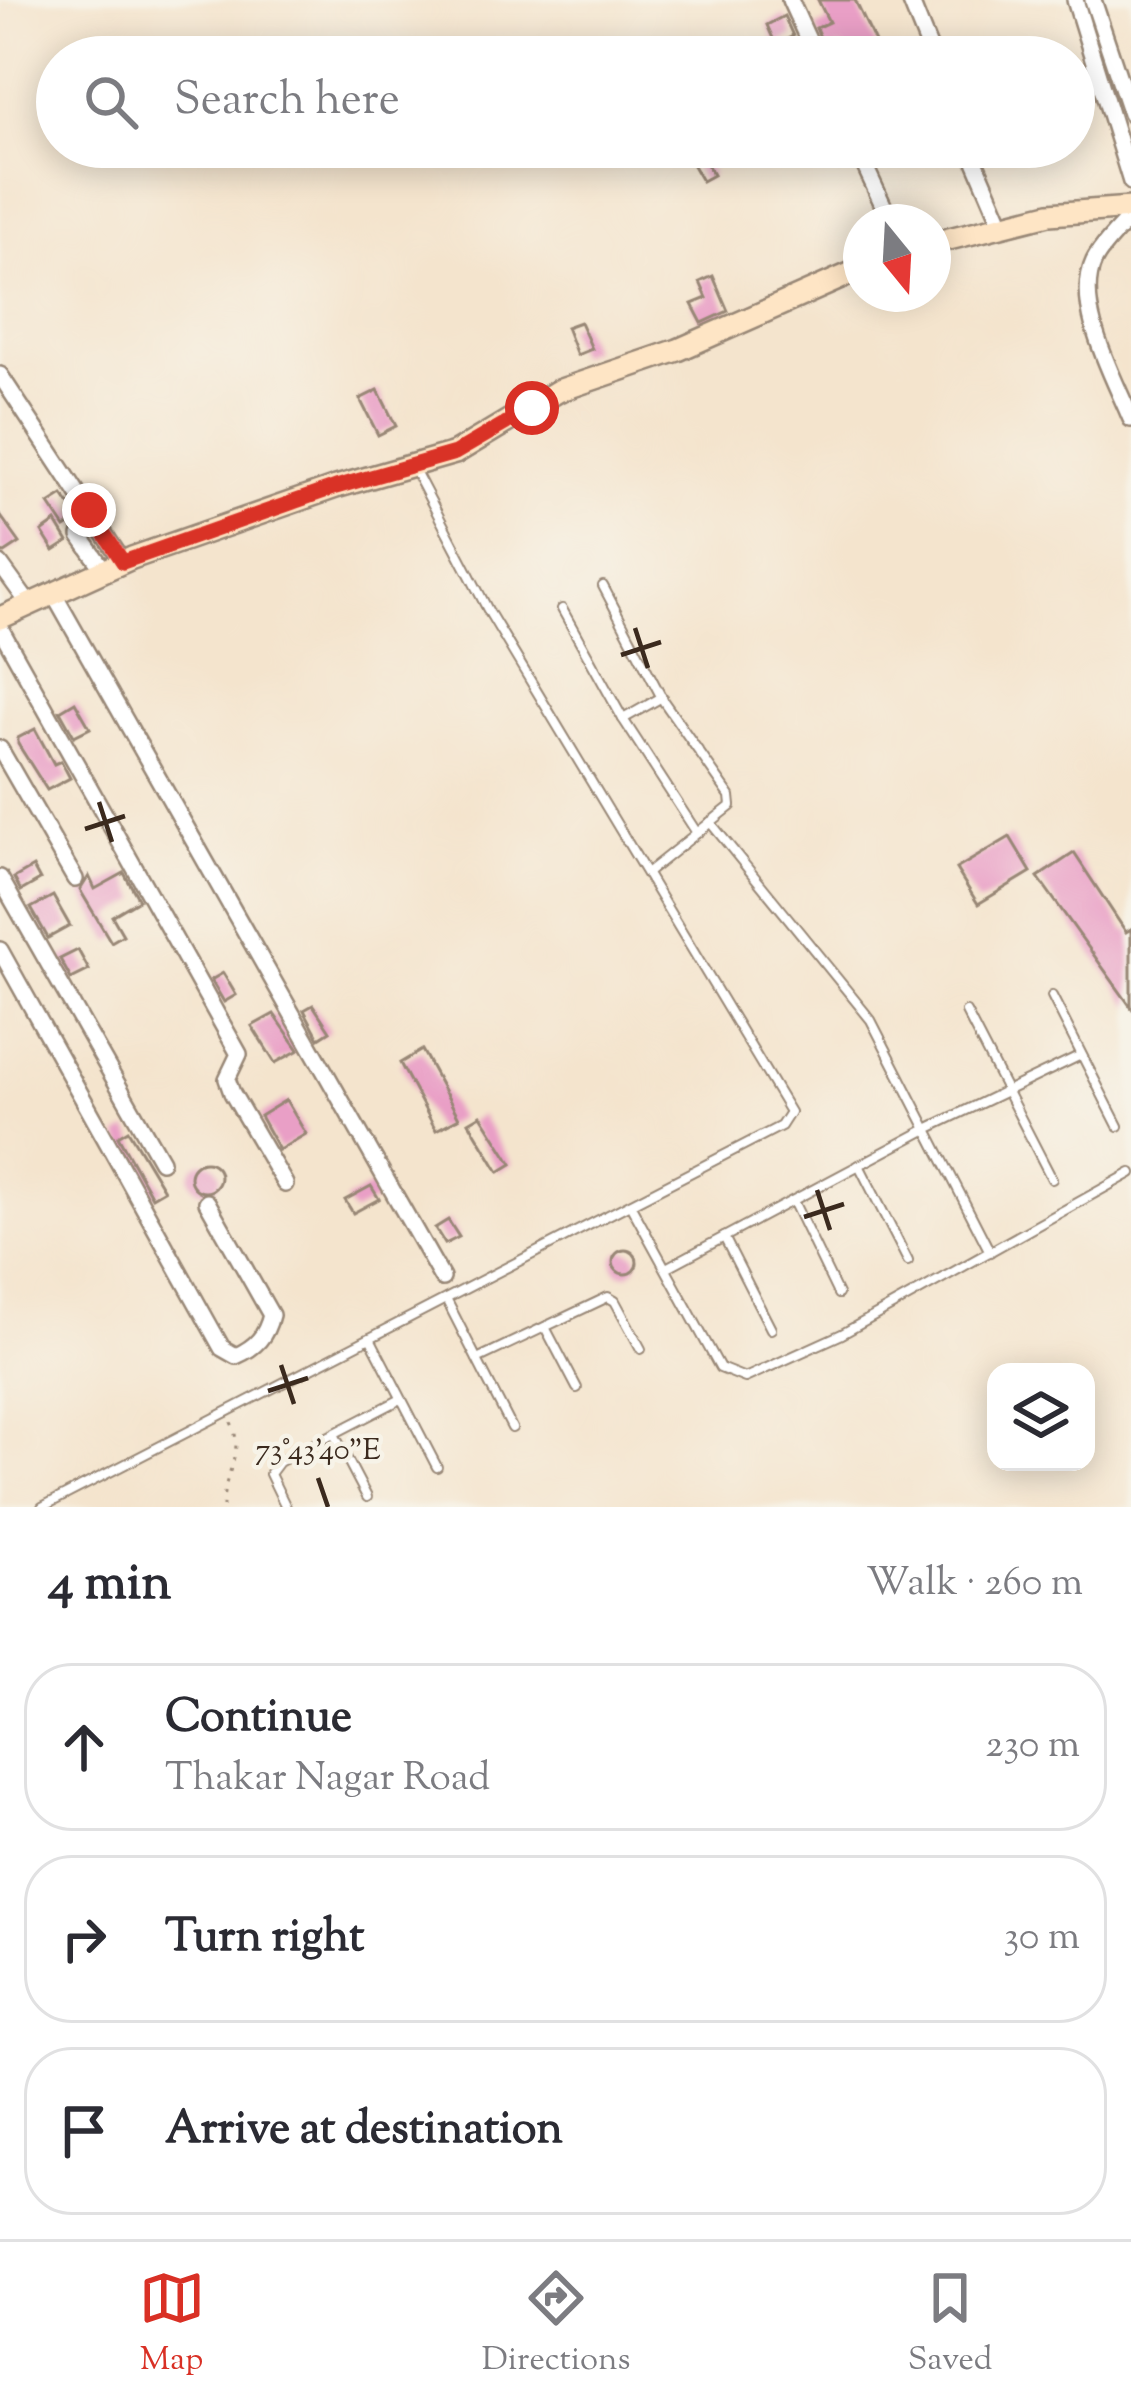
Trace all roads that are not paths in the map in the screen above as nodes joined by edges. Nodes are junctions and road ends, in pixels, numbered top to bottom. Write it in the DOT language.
graph roads {
  1 [pos="790,0"];
  2 [pos="910,0"];
  3 [pos="1075,0"];
  4 [pos="1093,0"];
  5 [pos="806,36"];
  6 [pos="925,36"];
  7 [pos="1086,36"];
  8 [pos="1095,65"];
  9 [pos="1131,114"];
  10 [pos="866,168"];
  11 [pos="978,168"];
  12 [pos="1131,182"];
  13 [pos="883,204"];
  14 [pos="1131,212"];
  15 [pos="1002,224"];
  16 [pos="951,238"];
  17 [pos="843,276"];
  18 [pos="0,375"];
  19 [pos="1131,418"];
  20 [pos="412,465"];
  21 [pos="80,536"];
  22 [pos="0,564"];
  23 [pos="113,566"];
  24 [pos="603,586"];
  25 [pos="53,593"];
  26 [pos="29,604"];
  27 [pos="562,609"];
  28 [pos="0,618"];
  29 [pos="0,628"];
  30 [pos="662,697"];
  31 [pos="623,719"];
  32 [pos="0,749"];
  33 [pos="710,823"];
  34 [pos="697,833"];
  35 [pos="648,872"];
  36 [pos="0,878"];
  37 [pos="75,879"];
  38 [pos="0,950"];
  39 [pos="1052,996"];
  40 [pos="966,1012"];
  41 [pos="1081,1055"];
  42 [pos="1007,1090"];
  43 [pos="1118,1126"];
  44 [pos="927,1129"];
  45 [pos="161,1161"];
  46 [pos="859,1165"];
  47 [pos="1131,1173"];
  48 [pos="1052,1179"];
  49 [pos="285,1184"];
  50 [pos="794,1201"];
  51 [pos="208,1202"];
  52 [pos="630,1204"];
  53 [pos="724,1238"];
  54 [pos="990,1252"];
  55 [pos="908,1261"];
  56 [pos="666,1268"];
  57 [pos="442,1278"];
  58 [pos="838,1294"];
  59 [pos="446,1299"];
  60 [pos="545,1327"];
  61 [pos="771,1329"];
  62 [pos="370,1338"];
  63 [pos="641,1349"];
  64 [pos="477,1359"];
  65 [pos="577,1388"];
  66 [pos="401,1399"];
  67 [pos="512,1428"];
  68 [pos="334,1433"];
  69 [pos="436,1467"];
  70 [pos="367,1497"];
  71 [pos="42,1507"];
  72 [pos="286,1507"];
  1 -- 5 [label="street"];
  2 -- 6 [label="street"];
  3 -- 7 [label="street"];
  4 -- 9 [label="street"];
  8 -- 12 [label="street"];
  10 -- 13 [label="street"];
  11 -- 15 [label="street"];
  14 -- 15 [label="street"];
  14 -- 19 [label="street"];
  15 -- 16 [label="street"];
  17 -- 20 [label="street"];
  18 -- 23 [label="street"];
  20 -- 23 [label="street"];
  20 -- 35 [label="lane"];
  21 -- 23 [label="street"];
  22 -- 26 [label="street"];
  23 -- 25 [label="street"];
  24 -- 30 [label="lane"];
  25 -- 26 [label="street"];
  25 -- 57 [label="street"];
  26 -- 28 [label="street"];
  27 -- 31 [label="lane"];
  29 -- 49 [label="street"];
  30 -- 31 [label="lane"];
  30 -- 33 [label="lane"];
  31 -- 34 [label="lane"];
  32 -- 37 [label="street"];
  33 -- 34 [label="lane"];
  33 -- 44 [label="lane"];
  34 -- 35 [label="lane"];
  35 -- 52 [label="lane"];
  36 -- 45 [label="street"];
  38 -- 51 [label="street"];
  39 -- 41 [label="lane"];
  40 -- 42 [label="lane"];
  41 -- 42 [label="lane"];
  41 -- 43 [label="lane"];
  42 -- 44 [label="lane"];
  42 -- 48 [label="lane"];
  44 -- 46 [label="lane"];
  44 -- 54 [label="lane"];
  46 -- 50 [label="lane"];
  46 -- 55 [label="lane"];
  47 -- 54 [label="lane"];
  50 -- 53 [label="lane"];
  50 -- 58 [label="lane"];
  52 -- 56 [label="lane"];
  52 -- 59 [label="lane"];
  53 -- 56 [label="lane"];
  53 -- 61 [label="lane"];
  54 -- 56 [label="lane"];
  59 -- 62 [label="lane"];
  59 -- 64 [label="lane"];
  60 -- 63 [label="lane"];
  60 -- 64 [label="lane"];
  60 -- 65 [label="lane"];
  62 -- 66 [label="lane"];
  62 -- 71 [label="lane"];
  64 -- 67 [label="lane"];
  66 -- 68 [label="lane"];
  66 -- 69 [label="lane"];
  68 -- 70 [label="lane"];
  68 -- 72 [label="lane"];
}
